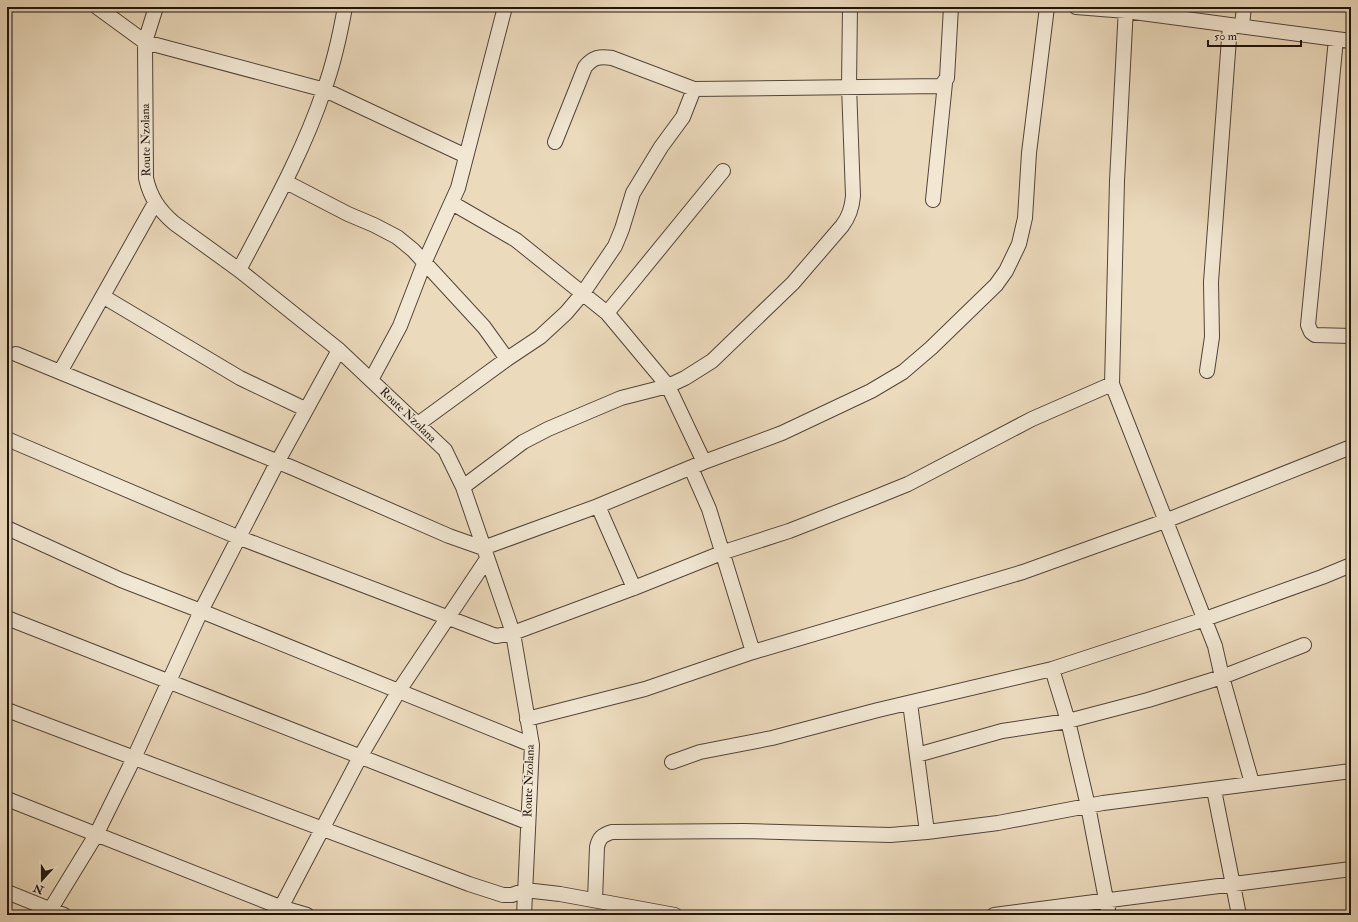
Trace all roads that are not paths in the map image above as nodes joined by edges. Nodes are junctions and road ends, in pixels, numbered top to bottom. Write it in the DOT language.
graph roads {
  1 [pos="97,7"];
  2 [pos="156,7"];
  3 [pos="345,7"];
  4 [pos="505,7"];
  5 [pos="850,7"];
  6 [pos="952,7"];
  7 [pos="1047,7"];
  8 [pos="1076,7"];
  9 [pos="1244,7"];
  10 [pos="1126,9"];
  11 [pos="1236,25"];
  12 [pos="1336,39"];
  13 [pos="1351,41"];
  14 [pos="145,42"];
  15 [pos="945,83"];
  16 [pos="849,86"];
  17 [pos="694,89"];
  18 [pos="324,90"];
  19 [pos="555,142"];
  20 [pos="466,156"];
  21 [pos="723,171"];
  22 [pos="286,182"];
  23 [pos="933,200"];
  24 [pos="155,203"];
  25 [pos="452,203"];
  26 [pos="425,261"];
  27 [pos="239,270"];
  28 [pos="583,293"];
  29 [pos="104,297"];
  30 [pos="607,313"];
  31 [pos="1351,336"];
  32 [pos="339,350"];
  33 [pos="16,354"];
  34 [pos="507,359"];
  35 [pos="1207,371"];
  36 [pos="60,372"];
  37 [pos="371,380"];
  38 [pos="1112,384"];
  39 [pos="668,386"];
  40 [pos="305,410"];
  41 [pos="418,424"];
  42 [pos="7,439"];
  43 [pos="1351,447"];
  44 [pos="278,461"];
  45 [pos="704,462"];
  46 [pos="691,468"];
  47 [pos="463,486"];
  48 [pos="598,506"];
  49 [pos="1165,521"];
  50 [pos="7,528"];
  51 [pos="240,538"];
  52 [pos="724,552"];
  53 [pos="485,553"];
  54 [pos="1351,565"];
  55 [pos="634,588"];
  56 [pos="201,611"];
  57 [pos="7,618"];
  58 [pos="447,619"];
  59 [pos="1205,619"];
  60 [pos="513,633"];
  61 [pos="1304,645"];
  62 [pos="753,652"];
  63 [pos="1052,669"];
  64 [pos="1222,677"];
  65 [pos="168,682"];
  66 [pos="398,692"];
  67 [pos="910,703"];
  68 [pos="7,710"];
  69 [pos="527,719"];
  70 [pos="1068,720"];
  71 [pos="532,745"];
  72 [pos="917,755"];
  73 [pos="360,757"];
  74 [pos="134,758"];
  75 [pos="672,762"];
  76 [pos="1351,771"];
  77 [pos="1252,783"];
  78 [pos="1214,790"];
  79 [pos="7,799"];
  80 [pos="1088,806"];
  81 [pos="527,822"];
  82 [pos="323,829"];
  83 [pos="927,832"];
  84 [pos="96,835"];
  85 [pos="1351,869"];
  86 [pos="1233,884"];
  87 [pos="525,890"];
  88 [pos="7,892"];
  89 [pos="595,900"];
  90 [pos="1107,900"];
  91 [pos="279,911"];
  92 [pos="48,913"];
  93 [pos="64,915"];
  94 [pos="307,915"];
  95 [pos="524,915"];
  96 [pos="675,915"];
  97 [pos="994,915"];
  98 [pos="1108,915"];
  99 [pos="1239,915"];
  1 -- 14 [label="street"];
  2 -- 14 [label="street, Route Nzolana"];
  3 -- 18 [label="street"];
  4 -- 20 [label="street"];
  5 -- 16 [label="street"];
  6 -- 15 [label="street"];
  7 -- 45 [label="street"];
  8 -- 10 [label="street"];
  9 -- 11 [label="street"];
  10 -- 11 [label="street"];
  10 -- 38 [label="street"];
  11 -- 12 [label="street"];
  11 -- 35 [label="street"];
  12 -- 13 [label="street"];
  12 -- 31 [label="street"];
  14 -- 18 [label="street"];
  14 -- 24 [label="street, Route Nzolana"];
  15 -- 16 [label="street"];
  15 -- 23 [label="street"];
  16 -- 17 [label="street"];
  16 -- 39 [label="street"];
  17 -- 19 [label="street"];
  17 -- 28 [label="street"];
  18 -- 20 [label="street"];
  18 -- 22 [label="street"];
  20 -- 25 [label="street"];
  21 -- 30 [label="street"];
  22 -- 26 [label="street"];
  22 -- 27 [label="street"];
  24 -- 27 [label="street, Route Nzolana"];
  24 -- 29 [label="street"];
  25 -- 26 [label="street"];
  25 -- 28 [label="street"];
  26 -- 34 [label="street"];
  26 -- 37 [label="street"];
  27 -- 32 [label="street, Route Nzolana"];
  28 -- 30 [label="street"];
  28 -- 34 [label="street"];
  29 -- 36 [label="street"];
  29 -- 40 [label="street"];
  30 -- 39 [label="street"];
  32 -- 37 [label="street, Route Nzolana"];
  32 -- 40 [label="street"];
  33 -- 36 [label="street"];
  34 -- 41 [label="street"];
  36 -- 44 [label="street"];
  37 -- 41 [label="street, Route Nzolana"];
  38 -- 49 [label="street"];
  38 -- 52 [label="street"];
  39 -- 45 [label="street"];
  39 -- 47 [label="street"];
  40 -- 44 [label="street"];
  41 -- 47 [label="street, Route Nzolana"];
  42 -- 51 [label="street"];
  43 -- 49 [label="street"];
  44 -- 51 [label="street"];
  44 -- 53 [label="street"];
  45 -- 46 [label="street"];
  46 -- 48 [label="street"];
  46 -- 52 [label="street"];
  47 -- 53 [label="street, Route Nzolana"];
  48 -- 53 [label="street"];
  48 -- 55 [label="street"];
  49 -- 59 [label="street"];
  49 -- 62 [label="street"];
  50 -- 56 [label="street"];
  51 -- 56 [label="street"];
  51 -- 58 [label="street"];
  52 -- 55 [label="street"];
  52 -- 62 [label="street"];
  53 -- 58 [label="street"];
  53 -- 60 [label="street, Route Nzolana"];
  54 -- 59 [label="street"];
  55 -- 60 [label="street"];
  56 -- 65 [label="street"];
  56 -- 66 [label="street"];
  57 -- 65 [label="street"];
  58 -- 60 [label="street"];
  58 -- 66 [label="street"];
  59 -- 63 [label="street"];
  59 -- 64 [label="street"];
  60 -- 69 [label="street, Route Nzolana"];
  61 -- 64 [label="street"];
  62 -- 69 [label="street"];
  63 -- 67 [label="street"];
  63 -- 70 [label="street"];
  64 -- 70 [label="street"];
  64 -- 77 [label="street"];
  65 -- 73 [label="street"];
  65 -- 74 [label="street"];
  66 -- 71 [label="street"];
  66 -- 73 [label="street"];
  67 -- 72 [label="street"];
  67 -- 75 [label="street"];
  68 -- 74 [label="street"];
  69 -- 71 [label="street, Route Nzolana"];
  70 -- 72 [label="street"];
  70 -- 80 [label="street"];
  71 -- 81 [label="street, Route Nzolana"];
  72 -- 83 [label="street"];
  73 -- 81 [label="street"];
  73 -- 82 [label="street"];
  74 -- 82 [label="street"];
  74 -- 84 [label="street"];
  76 -- 77 [label="street"];
  77 -- 78 [label="street"];
  78 -- 80 [label="street"];
  78 -- 86 [label="street"];
  79 -- 84 [label="street"];
  80 -- 83 [label="street"];
  80 -- 90 [label="street"];
  81 -- 87 [label="street, Route Nzolana"];
  82 -- 87 [label="street"];
  82 -- 91 [label="street"];
  83 -- 89 [label="street"];
  84 -- 91 [label="street"];
  84 -- 92 [label="street"];
  85 -- 86 [label="street"];
  86 -- 90 [label="street"];
  86 -- 99 [label="street"];
  87 -- 89 [label="street"];
  87 -- 95 [label="street, Route Nzolana"];
  88 -- 92 [label="street"];
  89 -- 96 [label="street"];
  90 -- 97 [label="street"];
  90 -- 98 [label="street"];
  91 -- 94 [label="street"];
  92 -- 93 [label="street"];
}
